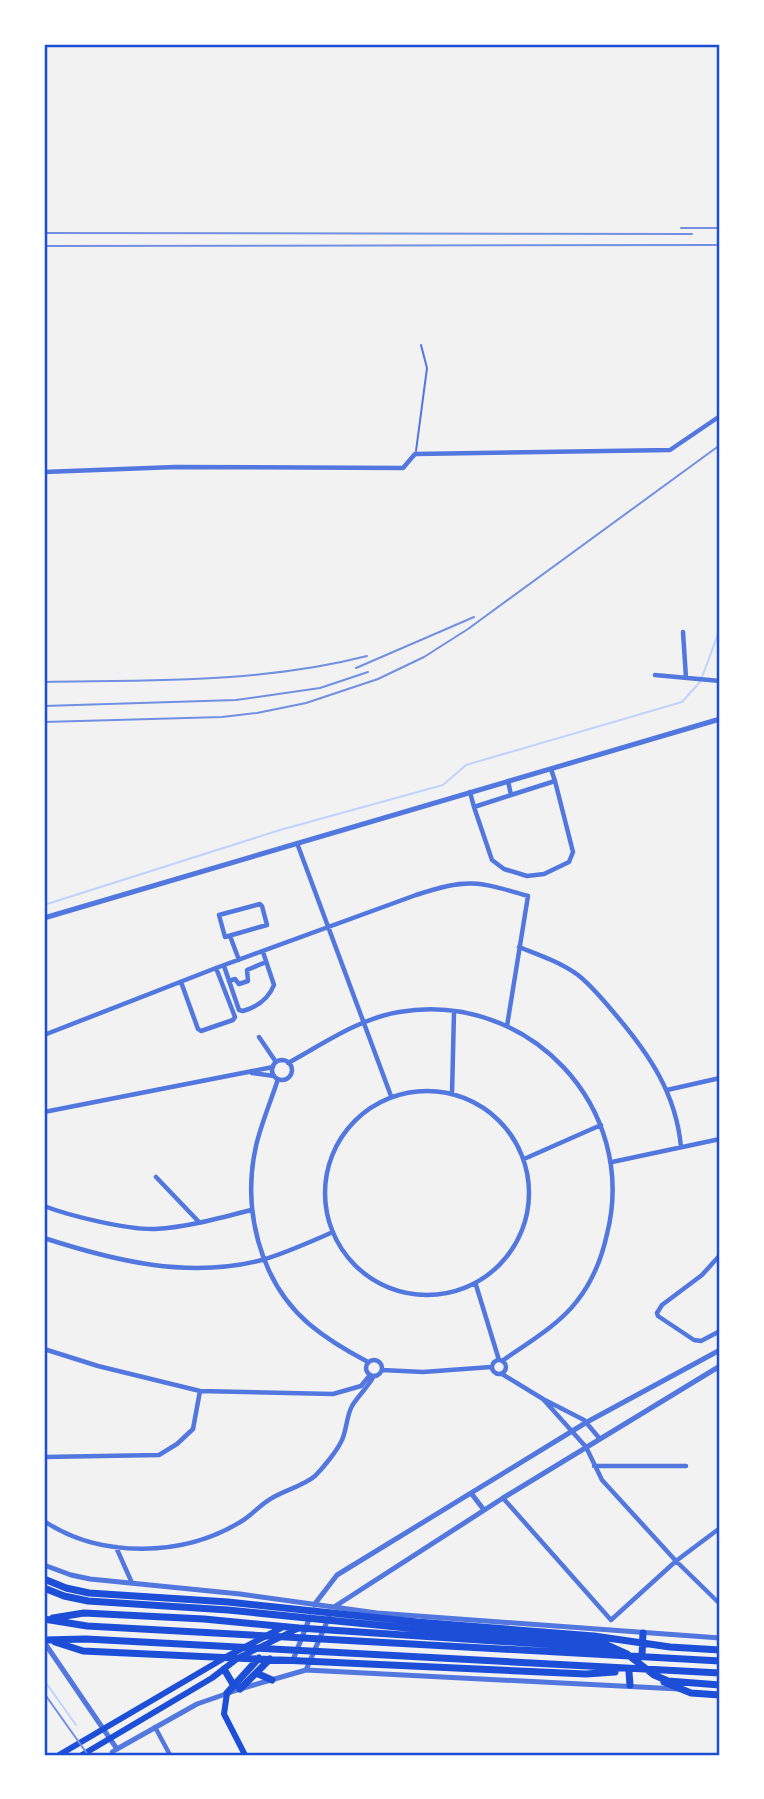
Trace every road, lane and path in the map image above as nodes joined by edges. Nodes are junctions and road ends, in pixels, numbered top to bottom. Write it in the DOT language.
graph roads {
  1 [pos="421,345"];
  2 [pos="720,416"];
  3 [pos="415,454"];
  4 [pos="44,472"];
  5 [pos="683,632"];
  6 [pos="654,675"];
  7 [pos="688,678"];
  8 [pos="720,681"];
  9 [pos="720,719"];
  10 [pos="551,768"];
  11 [pos="508,781"];
  12 [pos="555,781"];
  13 [pos="470,792"];
  14 [pos="511,795"];
  15 [pos="474,807"];
  16 [pos="297,844"];
  17 [pos="44,918"];
  18 [pos="329,928"];
  19 [pos="230,936"];
  20 [pos="519,947"];
  21 [pos="263,952"];
  22 [pos="239,960"];
  23 [pos="266,962"];
  24 [pos="224,966"];
  25 [pos="216,968"];
  26 [pos="229,981"];
  27 [pos="181,982"];
  28 [pos="454,1012"];
  29 [pos="364,1022"];
  30 [pos="507,1026"];
  31 [pos="44,1035"];
  32 [pos="260,1037"];
  33 [pos="288,1063"];
  34 [pos="275,1065"];
  35 [pos="251,1073"];
  36 [pos="276,1078"];
  37 [pos="720,1078"];
  38 [pos="667,1090"];
  39 [pos="452,1094"];
  40 [pos="391,1096"];
  41 [pos="44,1112"];
  42 [pos="601,1125"];
  43 [pos="720,1139"];
  44 [pos="681,1147"];
  45 [pos="524,1159"];
  46 [pos="611,1162"];
  47 [pos="156,1177"];
  48 [pos="44,1206"];
  49 [pos="251,1210"];
  50 [pos="199,1223"];
  51 [pos="333,1232"];
  52 [pos="44,1238"];
  53 [pos="720,1255"];
  54 [pos="264,1259"];
  55 [pos="476,1285"];
  56 [pos="720,1331"];
  57 [pos="44,1349"];
  58 [pos="720,1350"];
  59 [pos="500,1360"];
  60 [pos="369,1362"];
  61 [pos="720,1366"];
  62 [pos="491,1367"];
  63 [pos="382,1370"];
  64 [pos="502,1374"];
  65 [pos="372,1375"];
  66 [pos="200,1391"];
  67 [pos="543,1399"];
  68 [pos="587,1422"];
  69 [pos="572,1431"];
  70 [pos="600,1438"];
  71 [pos="586,1447"];
  72 [pos="44,1457"];
  73 [pos="594,1466"];
  74 [pos="686,1466"];
  75 [pos="471,1493"];
  76 [pos="503,1498"];
  77 [pos="484,1510"];
  78 [pos="44,1521"];
  79 [pos="720,1528"];
  80 [pos="116,1547"];
  81 [pos="676,1561"];
  82 [pos="44,1565"];
  83 [pos="44,1579"];
  84 [pos="132,1583"];
  85 [pos="44,1588"];
  86 [pos="315,1604"];
  87 [pos="720,1604"];
  88 [pos="333,1608"];
  89 [pos="46,1619"];
  90 [pos="283,1627"];
  91 [pos="304,1627"];
  92 [pos="324,1630"];
  93 [pos="643,1633"];
  94 [pos="720,1638"];
  95 [pos="45,1641"];
  96 [pos="720,1650"];
  97 [pos="642,1655"];
  98 [pos="226,1657"];
  99 [pos="237,1658"];
  100 [pos="259,1658"];
  101 [pos="270,1659"];
  102 [pos="670,1659"];
  103 [pos="293,1660"];
  104 [pos="311,1661"];
  105 [pos="720,1661"];
  106 [pos="224,1669"];
  107 [pos="306,1670"];
  108 [pos="669,1670"];
  109 [pos="629,1672"];
  110 [pos="256,1673"];
  111 [pos="720,1673"];
  112 [pos="654,1675"];
  113 [pos="272,1681"];
  114 [pos="630,1685"];
  115 [pos="720,1685"];
  116 [pos="237,1687"];
  117 [pos="227,1693"];
  118 [pos="720,1694"];
  119 [pos="155,1726"];
  120 [pos="117,1749"];
  121 [pos="59,1755"];
  122 [pos="82,1755"];
  123 [pos="114,1755"];
  124 [pos="170,1755"];
  125 [pos="245,1755"];
  1 -- 3 [label="lane"];
  2 -- 3 [label="street"];
  3 -- 4 [label="street"];
  5 -- 7 [label="street"];
  6 -- 7 [label="street"];
  7 -- 8 [label="street"];
  9 -- 10 [label="street"];
  10 -- 11 [label="street"];
  10 -- 12 [label="street"];
  11 -- 13 [label="street"];
  11 -- 14 [label="street"];
  12 -- 14 [label="street"];
  12 -- 15 [label="street"];
  13 -- 15 [label="street"];
  13 -- 16 [label="street"];
  14 -- 15 [label="street"];
  16 -- 17 [label="street"];
  16 -- 18 [label="street"];
  18 -- 20 [label="street"];
  18 -- 21 [label="street"];
  18 -- 29 [label="street"];
  19 -- 19 [label="street"];
  19 -- 22 [label="street"];
  20 -- 30 [label="street"];
  20 -- 38 [label="street"];
  21 -- 22 [label="street"];
  21 -- 23 [label="street"];
  22 -- 24 [label="street"];
  23 -- 26 [label="street"];
  23 -- 26 [label="street"];
  24 -- 25 [label="street"];
  24 -- 26 [label="street"];
  25 -- 27 [label="street"];
  25 -- 27 [label="street"];
  27 -- 31 [label="street"];
  28 -- 29 [label="street"];
  28 -- 30 [label="street"];
  28 -- 39 [label="street"];
  29 -- 33 [label="street"];
  29 -- 40 [label="street"];
  30 -- 42 [label="street"];
  32 -- 34 [label="street"];
  33 -- 34 [label="street"];
  33 -- 36 [label="street"];
  34 -- 35 [label="street"];
  34 -- 36 [label="street"];
  35 -- 36 [label="street"];
  35 -- 41 [label="street"];
  36 -- 49 [label="street"];
  37 -- 38 [label="street"];
  38 -- 44 [label="street"];
  39 -- 40 [label="street"];
  39 -- 45 [label="street"];
  40 -- 51 [label="street"];
  42 -- 45 [label="street"];
  42 -- 46 [label="street"];
  43 -- 44 [label="street"];
  44 -- 46 [label="street"];
  45 -- 55 [label="street"];
  46 -- 59 [label="street"];
  47 -- 50 [label="street"];
  48 -- 50 [label="street"];
  49 -- 50 [label="street"];
  49 -- 54 [label="street"];
  51 -- 54 [label="street"];
  51 -- 55 [label="street"];
  52 -- 54 [label="street"];
  53 -- 56 [label="street"];
  54 -- 60 [label="street"];
  55 -- 59 [label="street"];
  57 -- 66 [label="street"];
  58 -- 68 [label="street"];
  59 -- 62 [label="street"];
  59 -- 64 [label="street"];
  60 -- 63 [label="street"];
  60 -- 65 [label="street"];
  61 -- 70 [label="street"];
  62 -- 63 [label="street"];
  62 -- 64 [label="street"];
  63 -- 65 [label="street"];
  64 -- 67 [label="street"];
  65 -- 66 [label="street"];
  65 -- 80 [label="street"];
  66 -- 72 [label="street"];
  67 -- 68 [label="street"];
  67 -- 69 [label="street"];
  68 -- 69 [label="street"];
  68 -- 70 [label="street"];
  69 -- 71 [label="street"];
  69 -- 75 [label="street"];
  70 -- 71 [label="street"];
  71 -- 73 [label="street"];
  71 -- 76 [label="street"];
  73 -- 74 [label="street"];
  73 -- 81 [label="street"];
  75 -- 77 [label="street"];
  75 -- 86 [label="street"];
  76 -- 77 [label="street"];
  76 -- 81 [label="street"];
  77 -- 88 [label="street"];
  78 -- 80 [label="street"];
  79 -- 81 [label="street"];
  80 -- 84 [label="street"];
  81 -- 87 [label="street"];
  82 -- 84 [label="street"];
  83 -- 96 [label="highway"];
  84 -- 86 [label="street"];
  85 -- 112 [label="highway"];
  86 -- 88 [label="street"];
  86 -- 90 [label="street"];
  86 -- 91 [label="street"];
  88 -- 91 [label="street"];
  88 -- 92 [label="street"];
  88 -- 93 [label="street"];
  89 -- 90 [label="highway"];
  89 -- 102 [label="highway"];
  90 -- 91 [label="highway"];
  90 -- 98 [label="main road"];
  91 -- 92 [label="highway"];
  91 -- 99 [label="main road"];
  91 -- 103 [label="street"];
  92 -- 97 [label="highway"];
  92 -- 104 [label="street"];
  93 -- 94 [label="street"];
  93 -- 97 [label="highway"];
  95 -- 98 [label="highway"];
  95 -- 108 [label="highway"];
  95 -- 120 [label="street"];
  97 -- 102 [label="highway"];
  98 -- 99 [label="highway"];
  98 -- 121 [label="main road"];
  99 -- 100 [label="highway"];
  99 -- 106 [label="main road"];
  100 -- 101 [label="highway"];
  100 -- 116 [label="highway"];
  101 -- 103 [label="highway"];
  101 -- 110 [label="highway"];
  102 -- 105 [label="highway"];
  103 -- 104 [label="highway"];
  104 -- 107 [label="street"];
  104 -- 109 [label="highway"];
  106 -- 116 [label="highway"];
  106 -- 122 [label="main road"];
  107 -- 113 [label="street"];
  107 -- 114 [label="street"];
  108 -- 109 [label="highway"];
  108 -- 111 [label="highway"];
  109 -- 114 [label="highway"];
  110 -- 113 [label="highway"];
  110 -- 116 [label="highway"];
  112 -- 115 [label="highway"];
  112 -- 118 [label="highway"];
  113 -- 116 [label="street"];
  114 -- 118 [label="street"];
  116 -- 117 [label="highway"];
  117 -- 119 [label="street"];
  117 -- 125 [label="main road"];
  119 -- 120 [label="street"];
  119 -- 124 [label="street"];
  120 -- 123 [label="street"];
}
